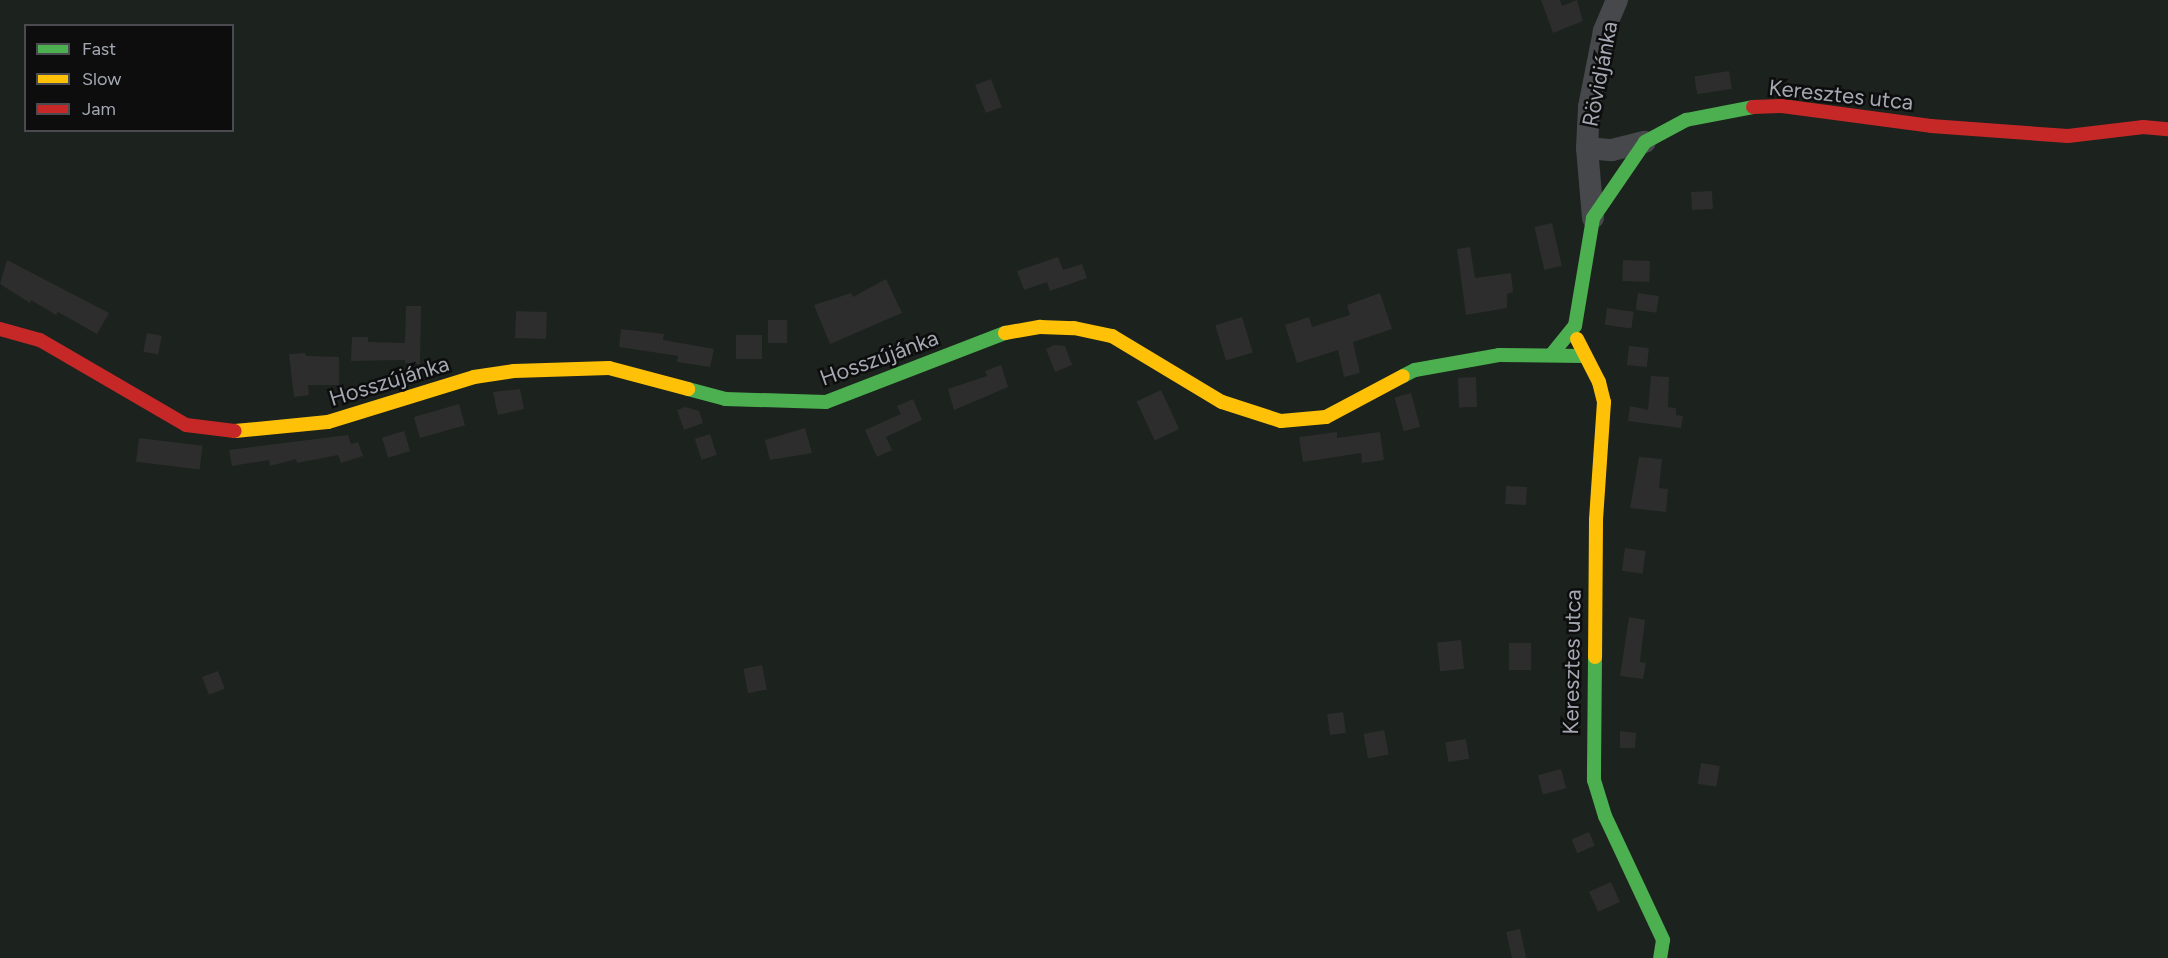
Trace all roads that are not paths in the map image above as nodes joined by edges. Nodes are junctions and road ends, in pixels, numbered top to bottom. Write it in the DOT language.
graph roads {
  1 [pos="1617,0"];
  2 [pos="2168,129"];
  3 [pos="1645,142"];
  4 [pos="1587,148"];
  5 [pos="1593,218"];
  6 [pos="1575,326"];
  7 [pos="0,329"];
  8 [pos="1552,354"];
  9 [pos="1584,356"];
  10 [pos="1660,958"];
  1 -- 4 [label="street, Rövidjánka"];
  2 -- 3 [label="street, Keresztes utca"];
  3 -- 4 [label="street, Rövidjánka"];
  3 -- 5 [label="street, Keresztes utca"];
  4 -- 5 [label="street, Rövidjánka"];
  5 -- 6 [label="street, Keresztes utca"];
  6 -- 8 [label="street, Keresztes utca"];
  6 -- 9 [label="street, Keresztes utca"];
  7 -- 8 [label="street, Hosszújánka"];
  8 -- 9 [label="street"];
  9 -- 10 [label="street, Keresztes utca"];
}
